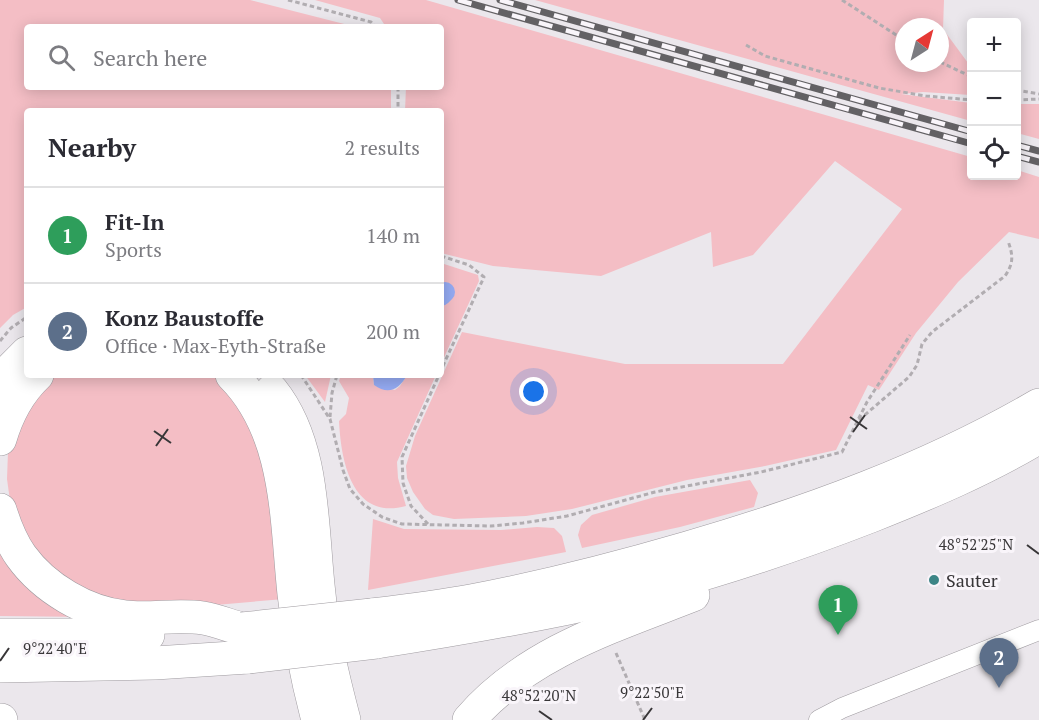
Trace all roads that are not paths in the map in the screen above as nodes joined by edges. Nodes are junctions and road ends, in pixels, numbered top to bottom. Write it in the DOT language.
graph roads {
  1 [pos="24,356"];
  2 [pos="34,378"];
  3 [pos="234,378"];
  4 [pos="261,378"];
  5 [pos="0,380"];
  6 [pos="1039,405"];
  7 [pos="1039,437"];
  8 [pos="0,439"];
  9 [pos="0,510"];
  10 [pos="748,560"];
  11 [pos="374,629"];
  12 [pos="1039,630"];
  13 [pos="0,635"];
  14 [pos="245,643"];
  15 [pos="0,666"];
  16 [pos="318,720"];
  17 [pos="344,720"];
  18 [pos="470,720"];
  19 [pos="819,720"];
  1 -- 5 [label="highway"];
  2 -- 8 [label="highway"];
  3 -- 16 [label="highway"];
  4 -- 17 [label="highway"];
  6 -- 11 [label="highway"];
  7 -- 10 [label="highway"];
  9 -- 14 [label="highway"];
  10 -- 11 [label="highway"];
  10 -- 18 [label="highway"];
  11 -- 14 [label="highway, bridge"];
  12 -- 19 [label="street"];
  13 -- 14 [label="highway"];
  14 -- 15 [label="highway"];
}
